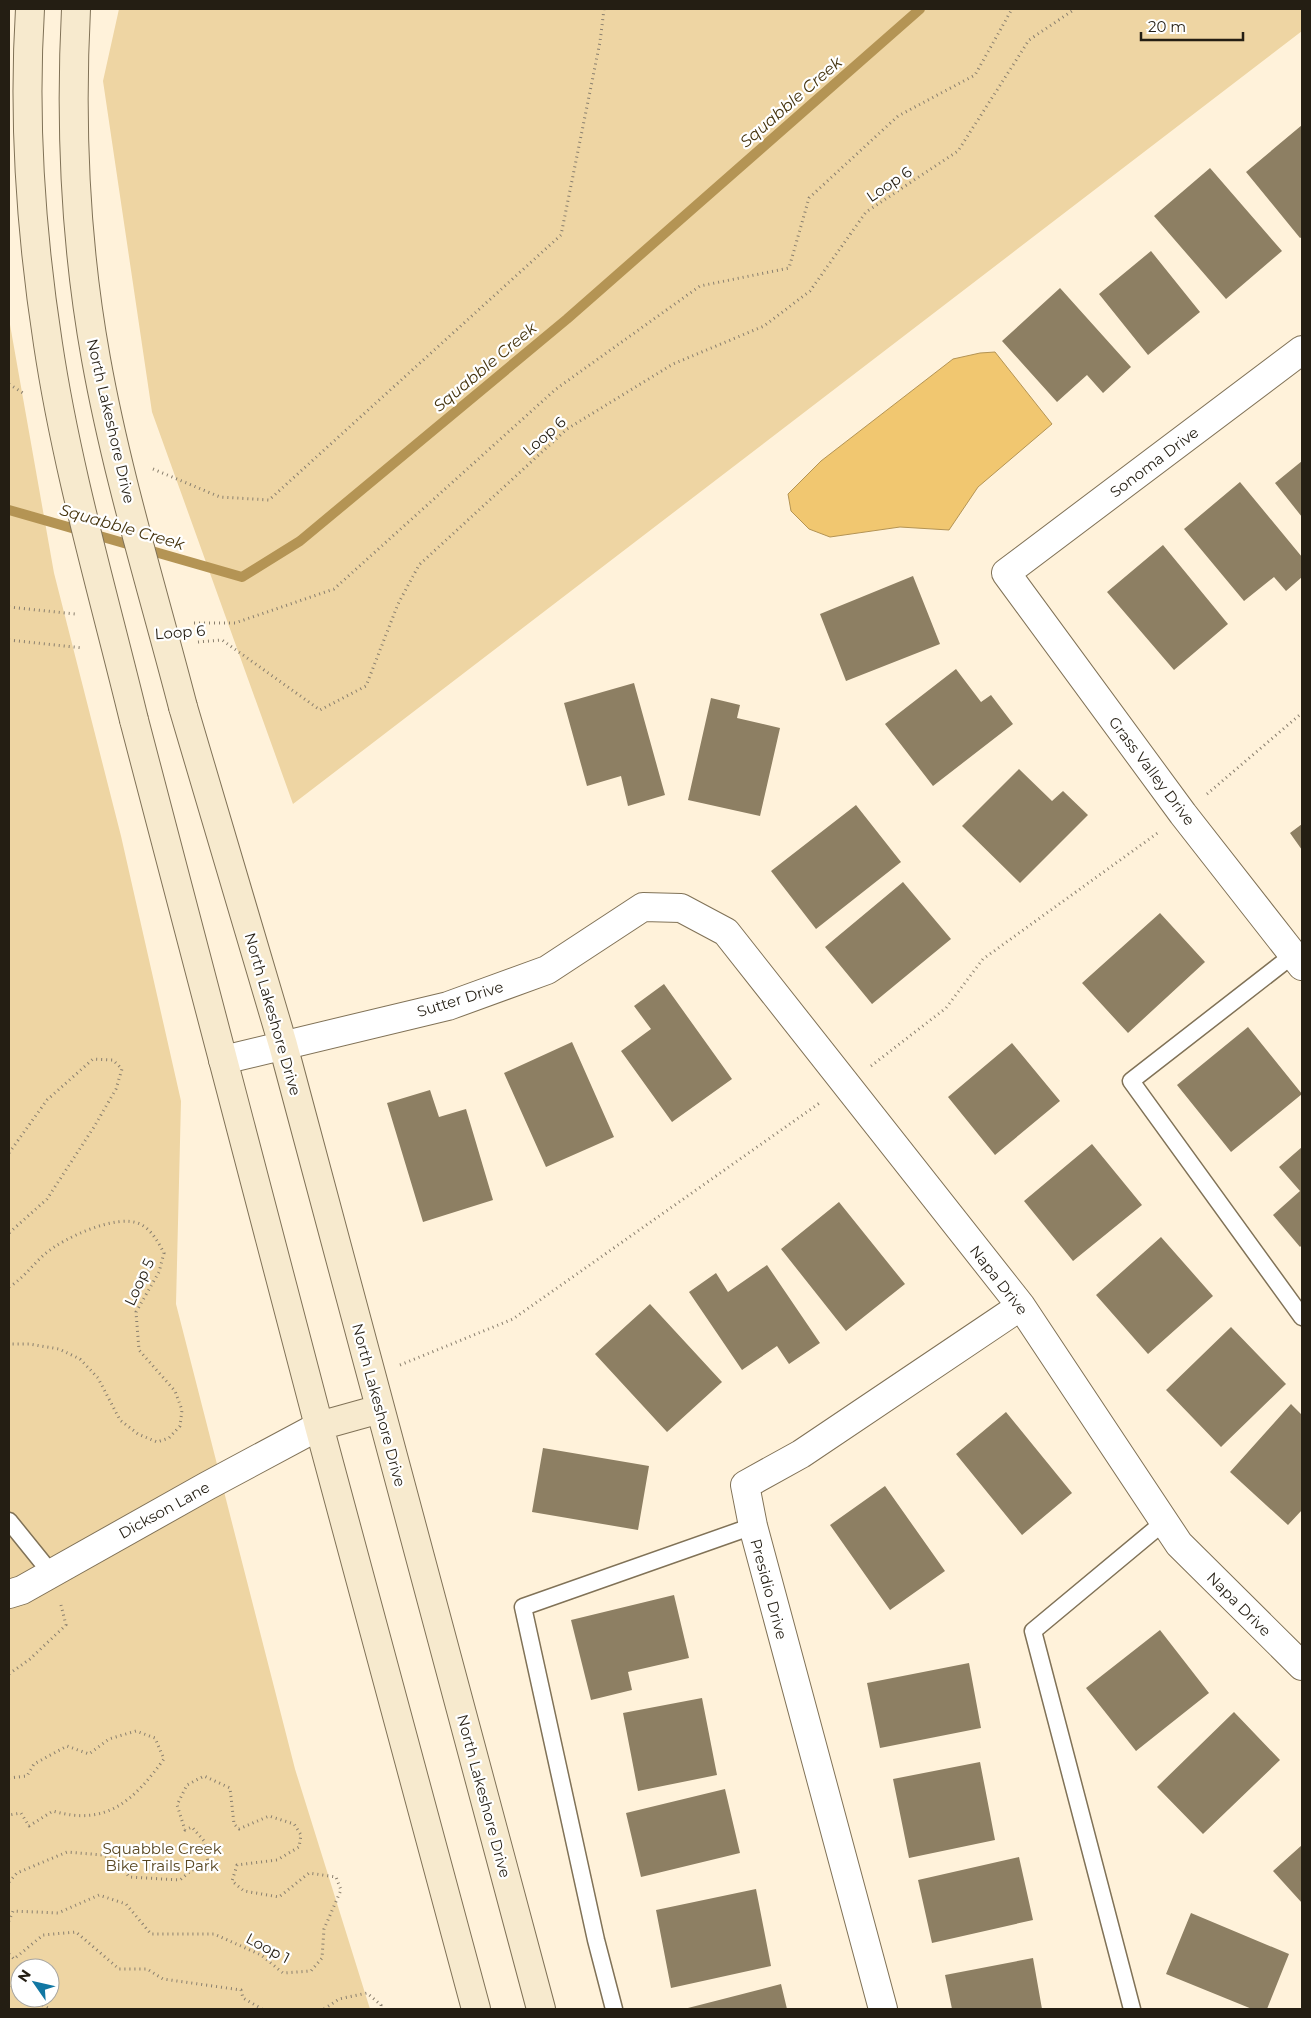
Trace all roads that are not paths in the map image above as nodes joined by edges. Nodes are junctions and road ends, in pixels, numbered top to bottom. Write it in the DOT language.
graph roads {
  1 [pos="30,9"];
  2 [pos="76,9"];
  3 [pos="1302,350"];
  4 [pos="1006,573"];
  5 [pos="681,908"];
  6 [pos="1298,960"];
  7 [pos="283,1045"];
  8 [pos="223,1060"];
  9 [pos="1021,1306"];
  10 [pos="1302,1317"];
  11 [pos="380,1409"];
  12 [pos="319,1426"];
  13 [pos="9,1521"];
  14 [pos="1164,1522"];
  15 [pos="753,1526"];
  16 [pos="51,1573"];
  17 [pos="9,1594"];
  18 [pos="1302,1666"];
  19 [pos="476,2009"];
  20 [pos="541,2009"];
  21 [pos="614,2009"];
  22 [pos="882,2009"];
  23 [pos="1132,2009"];
  1 -- 8 [label="main road, bridge"];
  2 -- 7 [label="main road, North Lakeshore Drive, bridge"];
  3 -- 4 [label="street, Sonoma Drive"];
  4 -- 6 [label="street, Grass Valley Drive"];
  5 -- 7 [label="street, Sutter Drive"];
  5 -- 9 [label="street, Napa Drive"];
  6 -- 10 [label="lane"];
  7 -- 8 [label="street, Sutter Drive"];
  7 -- 11 [label="main road, North Lakeshore Drive"];
  8 -- 12 [label="main road"];
  9 -- 14 [label="street, Napa Drive"];
  9 -- 15 [label="street, Presidio Drive"];
  11 -- 12 [label="main road"];
  11 -- 20 [label="main road, North Lakeshore Drive"];
  12 -- 16 [label="street, Dickson Lane"];
  12 -- 19 [label="main road"];
  13 -- 16 [label="lane"];
  14 -- 18 [label="street, Napa Drive"];
  14 -- 23 [label="lane"];
  15 -- 21 [label="lane"];
  15 -- 22 [label="street, Presidio Drive"];
  16 -- 17 [label="street, Dickson Lane"];
}
